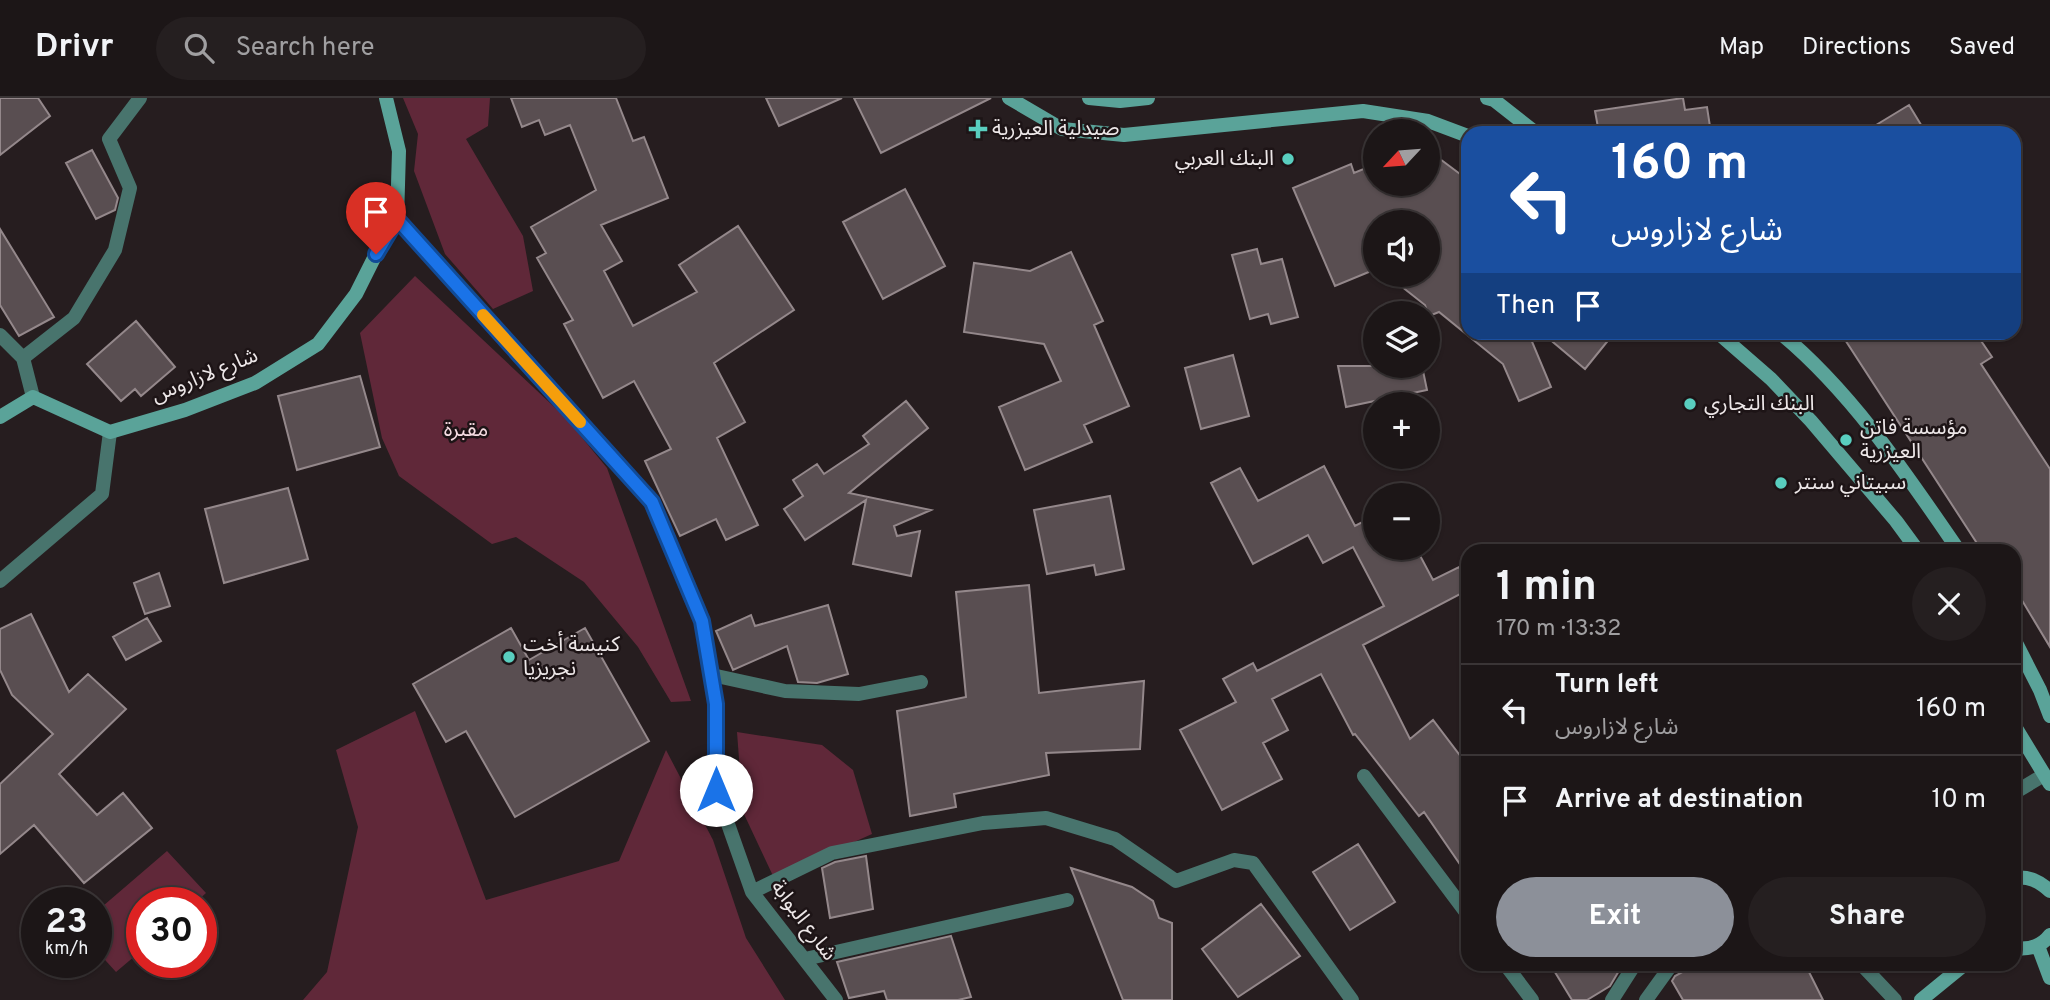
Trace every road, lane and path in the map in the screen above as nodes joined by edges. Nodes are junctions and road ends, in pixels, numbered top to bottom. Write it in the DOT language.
graph roads {
  1 [pos="140,98"];
  2 [pos="386,98"];
  3 [pos="1009,98"];
  4 [pos="1089,98"];
  5 [pos="1148,98"];
  6 [pos="1495,99"];
  7 [pos="1528,126"];
  8 [pos="1461,133"];
  9 [pos="397,219"];
  10 [pos="0,335"];
  11 [pos="1726,340"];
  12 [pos="1787,340"];
  13 [pos="23,358"];
  14 [pos="33,397"];
  15 [pos="0,417"];
  16 [pos="110,432"];
  17 [pos="1913,544"];
  18 [pos="1954,544"];
  19 [pos="0,581"];
  20 [pos="2021,653"];
  21 [pos="712,675"];
  22 [pos="921,682"];
  23 [pos="2050,716"];
  24 [pos="2021,737"];
  25 [pos="1364,776"];
  26 [pos="2047,780"];
  27 [pos="2021,790"];
  28 [pos="2021,878"];
  29 [pos="2050,891"];
  30 [pos="752,892"];
  31 [pos="1067,900"];
  32 [pos="1461,906"];
  33 [pos="2050,935"];
  34 [pos="2038,946"];
  35 [pos="2021,949"];
  36 [pos="805,959"];
  37 [pos="1510,971"];
  38 [pos="1631,971"];
  39 [pos="1667,971"];
  40 [pos="1868,971"];
  41 [pos="1956,971"];
  42 [pos="2050,978"];
  43 [pos="836,1000"];
  44 [pos="1352,1000"];
  45 [pos="1532,1000"];
  46 [pos="1612,1000"];
  47 [pos="1646,1000"];
  48 [pos="1895,1000"];
  49 [pos="1920,1000"];
  1 -- 13 [label="street"];
  2 -- 9 [label="main road"];
  3 -- 8 [label="main road"];
  4 -- 5 [label="main road"];
  6 -- 7 [label="main road"];
  9 -- 16 [label="main road, شارع لازاروس"];
  9 -- 21 [label="street, شارع البوابة"];
  10 -- 13 [label="street"];
  11 -- 17 [label="main road"];
  12 -- 18 [label="main road"];
  13 -- 14 [label="street"];
  14 -- 15 [label="main road"];
  14 -- 16 [label="main road"];
  16 -- 19 [label="street"];
  20 -- 23 [label="main road"];
  21 -- 22 [label="street"];
  21 -- 30 [label="street, شارع البوابة"];
  24 -- 26 [label="main road"];
  25 -- 32 [label="street"];
  26 -- 27 [label="street"];
  28 -- 29 [label="main road"];
  30 -- 36 [label="street, شارع البوابة"];
  30 -- 44 [label="street"];
  31 -- 36 [label="street"];
  33 -- 34 [label="main road"];
  34 -- 35 [label="main road"];
  34 -- 42 [label="main road"];
  36 -- 43 [label="street, شارع البوابة"];
  37 -- 45 [label="street"];
  38 -- 46 [label="street"];
  39 -- 47 [label="street"];
  40 -- 48 [label="street"];
  41 -- 49 [label="main road"];
}
